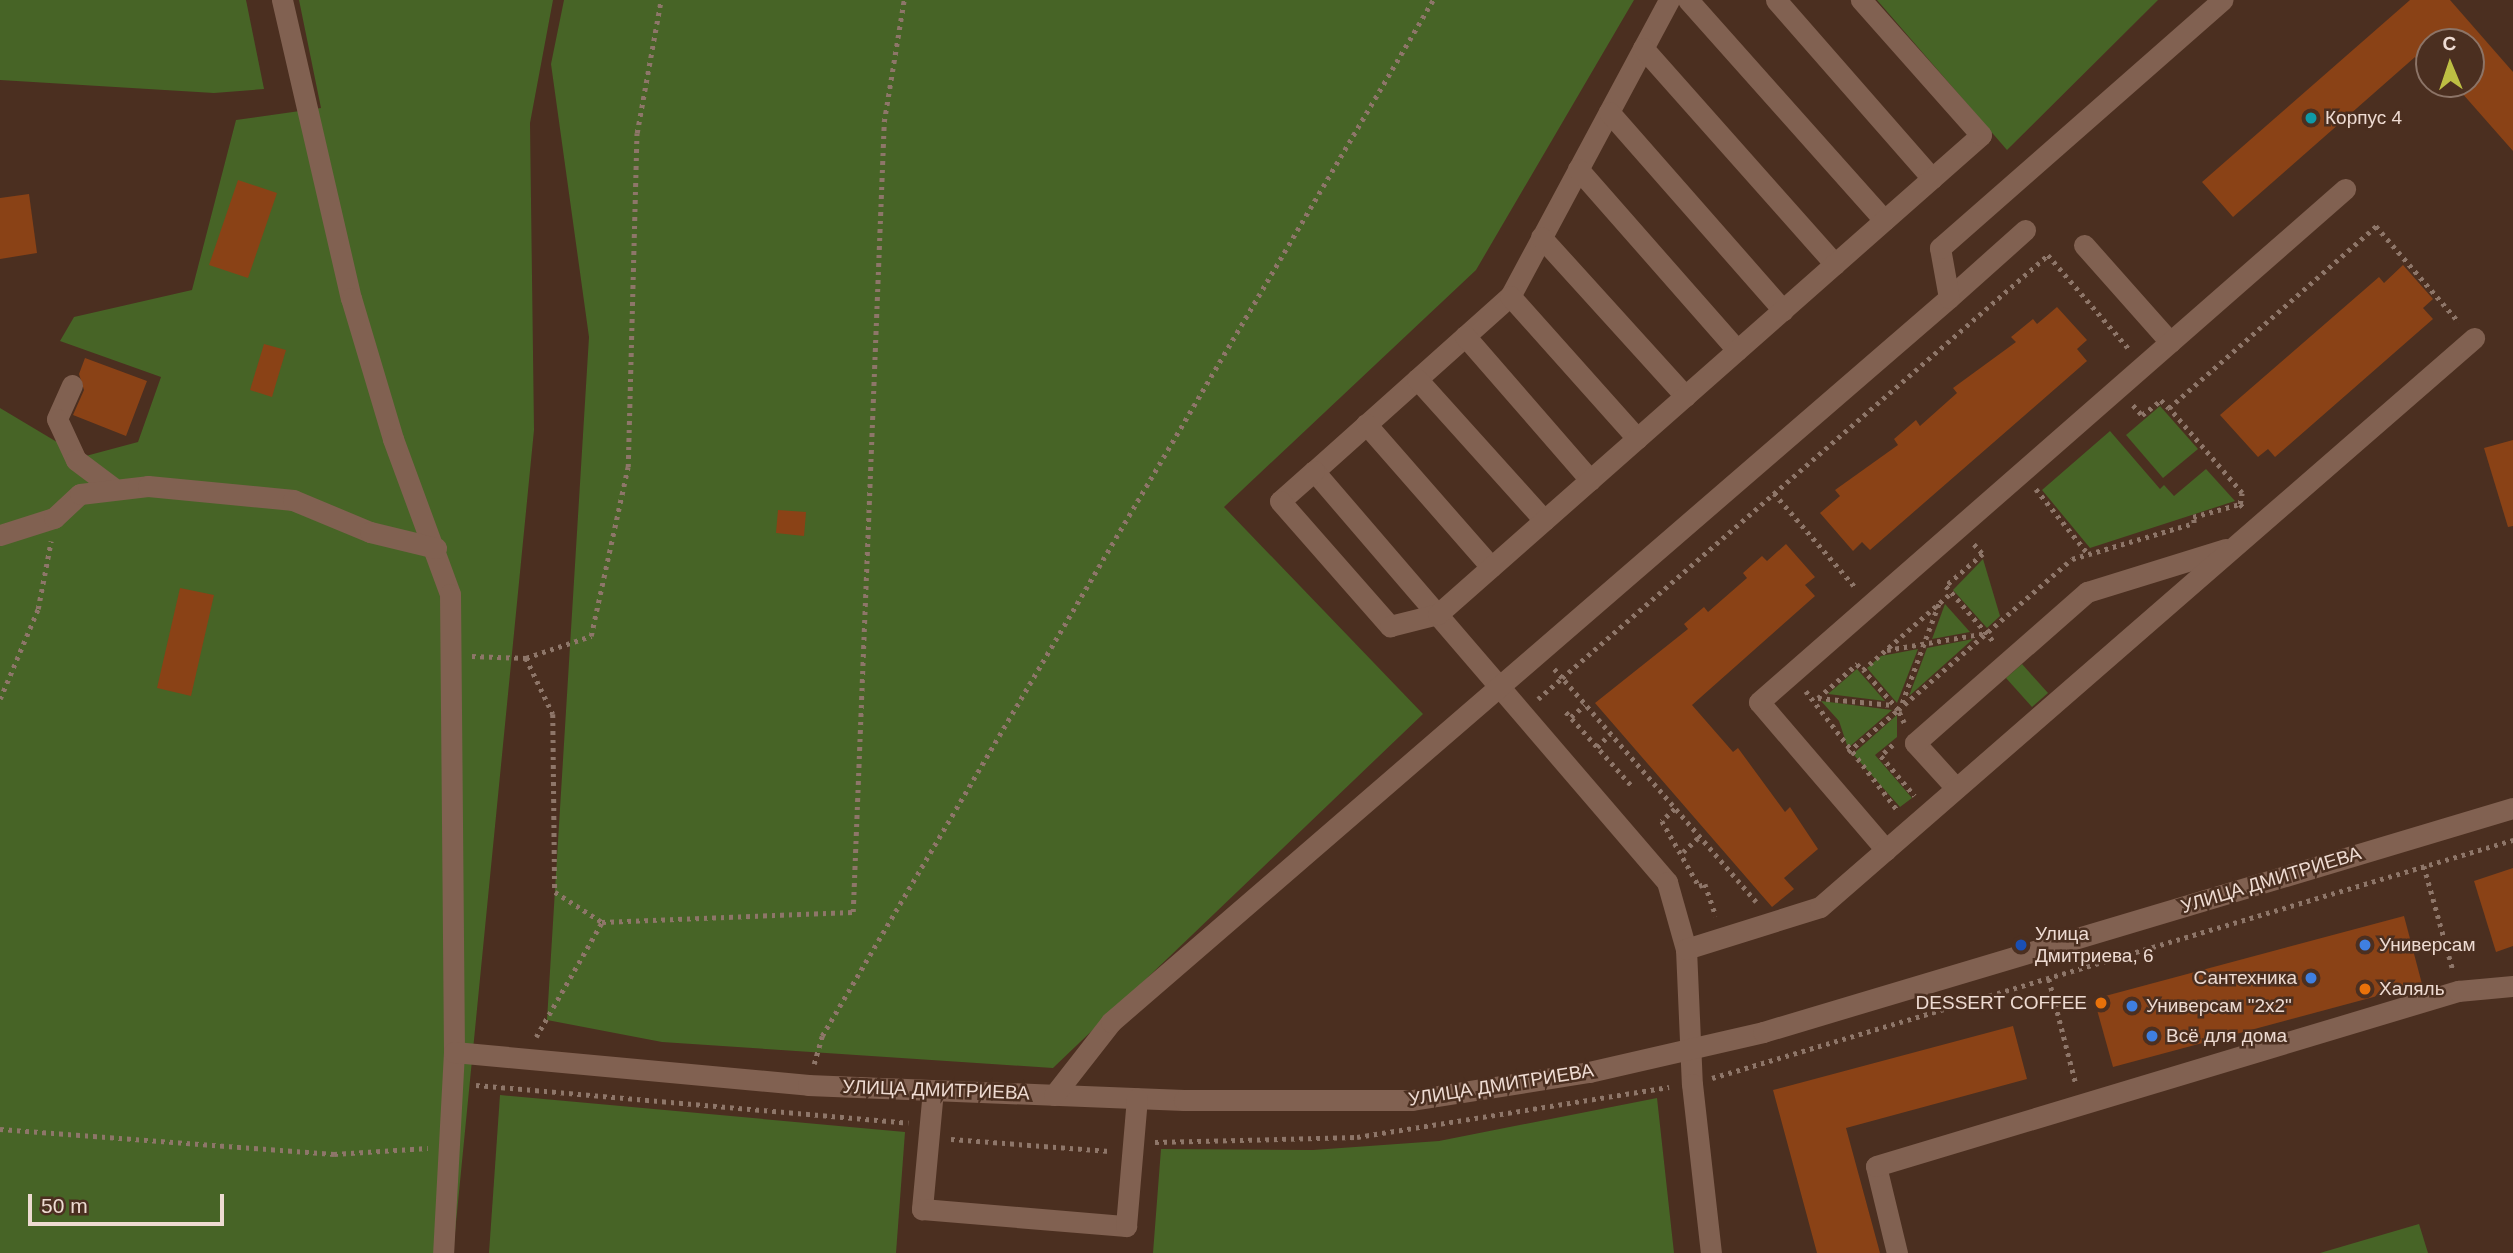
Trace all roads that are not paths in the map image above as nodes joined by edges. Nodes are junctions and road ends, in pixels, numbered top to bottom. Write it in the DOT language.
graph roads {
  1 [pos="282,0"];
  2 [pos="1669,0"];
  3 [pos="1688,0"];
  4 [pos="1776,0"];
  5 [pos="1861,0"];
  6 [pos="2222,0"];
  7 [pos="1643,48"];
  8 [pos="1609,112"];
  9 [pos="1578,169"];
  10 [pos="1932,178"];
  11 [pos="2345,189"];
  12 [pos="1884,220"];
  13 [pos="2025,230"];
  14 [pos="1542,237"];
  15 [pos="2084,244"];
  16 [pos="1835,264"];
  17 [pos="1510,296"];
  18 [pos="1949,298"];
  19 [pos="1783,310"];
  20 [pos="1465,336"];
  21 [pos="2463,337"];
  22 [pos="2170,342"];
  23 [pos="1737,350"];
  24 [pos="1417,379"];
  25 [pos="72,385"];
  26 [pos="1685,396"];
  27 [pos="1366,424"];
  28 [pos="1637,438"];
  29 [pos="1314,471"];
  30 [pos="1590,480"];
  31 [pos="112,487"];
  32 [pos="1545,520"];
  33 [pos="0,535"];
  34 [pos="2234,546"];
  35 [pos="436,548"];
  36 [pos="1491,567"];
  37 [pos="1438,614"];
  38 [pos="1500,687"];
  39 [pos="1956,788"];
  40 [pos="2513,808"];
  41 [pos="1886,850"];
  42 [pos="1686,949"];
  43 [pos="2513,986"];
  44 [pos="1690,1050"];
  45 [pos="454,1052"];
  46 [pos="933,1090"];
  47 [pos="1054,1095"];
  48 [pos="1137,1098"];
  49 [pos="443,1253"];
  50 [pos="1712,1253"];
  51 [pos="1896,1253"];
  1 -- 35 [label="street"];
  2 -- 7 [label="street"];
  3 -- 12 [label="street"];
  4 -- 10 [label="street"];
  5 -- 10 [label="street"];
  6 -- 18 [label="street"];
  7 -- 8 [label="street"];
  7 -- 16 [label="street"];
  8 -- 9 [label="street"];
  8 -- 19 [label="street"];
  9 -- 14 [label="street"];
  9 -- 23 [label="street"];
  10 -- 12 [label="street"];
  11 -- 22 [label="street"];
  12 -- 16 [label="street"];
  13 -- 18 [label="street"];
  14 -- 17 [label="street"];
  14 -- 26 [label="street"];
  15 -- 22 [label="street"];
  16 -- 19 [label="street"];
  17 -- 20 [label="street"];
  17 -- 28 [label="street"];
  18 -- 38 [label="street"];
  19 -- 23 [label="street"];
  20 -- 24 [label="street"];
  20 -- 30 [label="street"];
  21 -- 34 [label="street"];
  22 -- 41 [label="street"];
  23 -- 26 [label="street"];
  24 -- 27 [label="street"];
  24 -- 32 [label="street"];
  25 -- 31 [label="street"];
  26 -- 28 [label="street"];
  27 -- 29 [label="street"];
  27 -- 36 [label="street"];
  28 -- 30 [label="street"];
  29 -- 37 [label="street"];
  29 -- 37 [label="street"];
  30 -- 32 [label="street"];
  31 -- 33 [label="street"];
  31 -- 35 [label="street"];
  32 -- 36 [label="street"];
  34 -- 39 [label="street"];
  34 -- 39 [label="street"];
  35 -- 45 [label="street"];
  36 -- 37 [label="street"];
  37 -- 38 [label="street"];
  38 -- 42 [label="street"];
  38 -- 47 [label="street"];
  39 -- 41 [label="street"];
  40 -- 44 [label="street, УЛИЦА ДМИТРИЕВА"];
  41 -- 42 [label="street"];
  42 -- 44 [label="street"];
  43 -- 51 [label="street"];
  44 -- 48 [label="street, УЛИЦА ДМИТРИЕВА"];
  44 -- 50 [label="street"];
  45 -- 46 [label="street, УЛИЦА ДМИТРИЕВА"];
  45 -- 49 [label="street"];
  46 -- 47 [label="street, УЛИЦА ДМИТРИЕВА"];
  46 -- 48 [label="street"];
  47 -- 48 [label="street, УЛИЦА ДМИТРИЕВА"];
}
